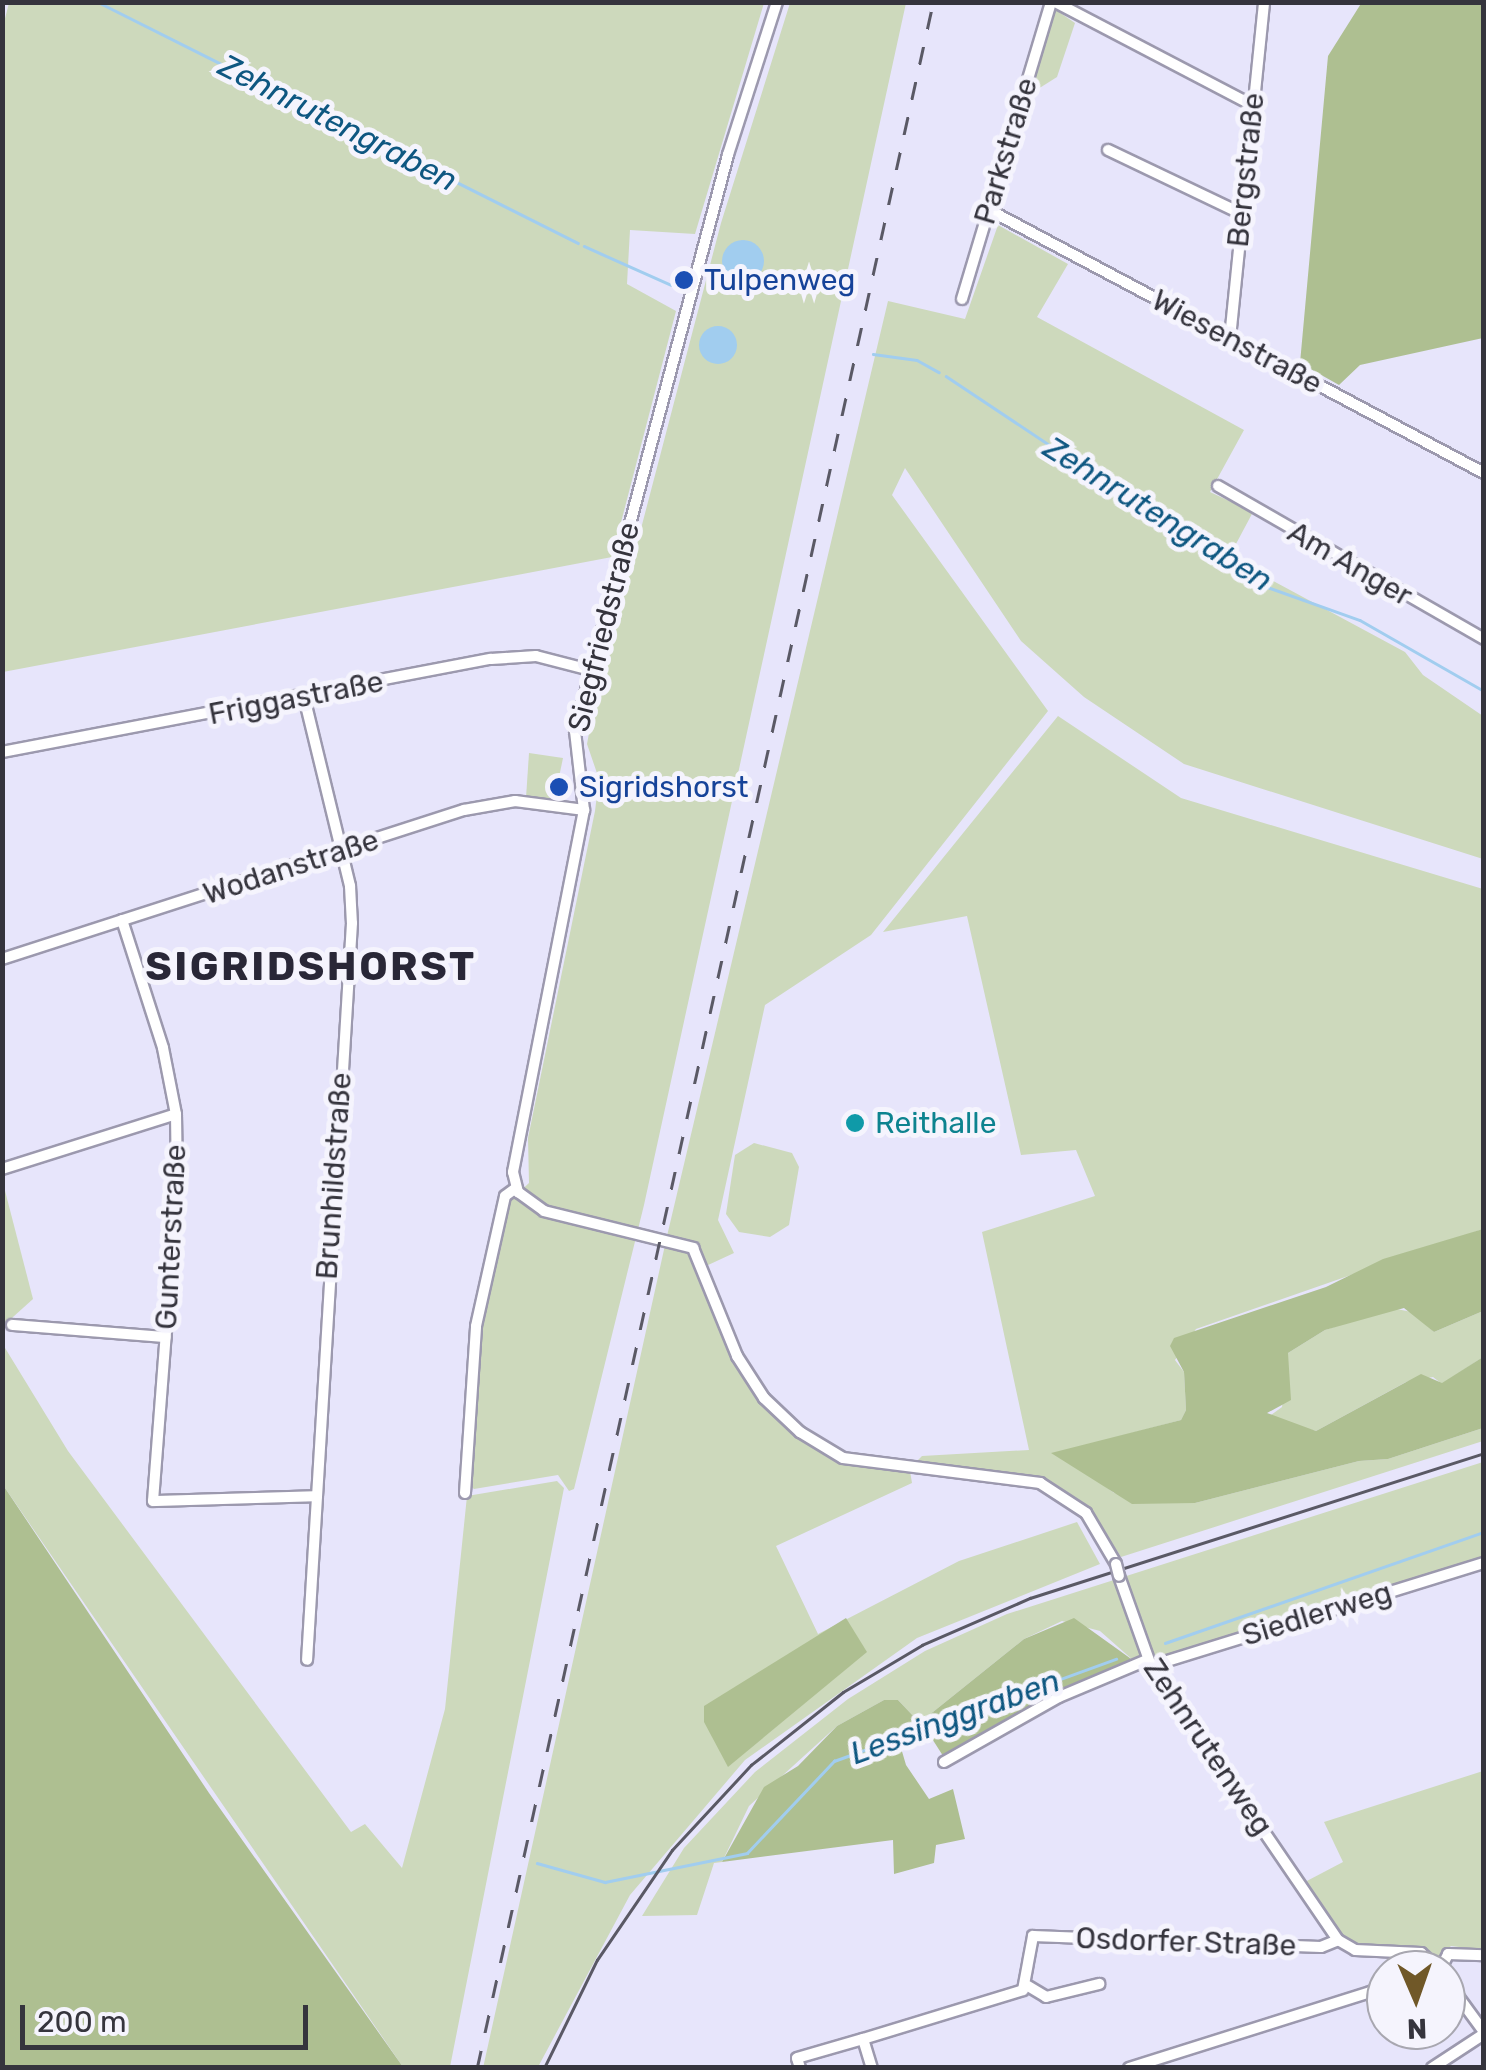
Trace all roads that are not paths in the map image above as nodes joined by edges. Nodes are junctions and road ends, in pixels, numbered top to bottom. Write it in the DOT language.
graph roads {
  1 [pos="778,2"];
  2 [pos="1053,2"];
  3 [pos="1264,2"];
  4 [pos="1252,105"];
  5 [pos="1108,150"];
  6 [pos="991,211"];
  7 [pos="1242,214"];
  8 [pos="962,299"];
  9 [pos="1230,338"];
  10 [pos="1484,473"];
  11 [pos="1218,486"];
  12 [pos="1484,640"];
  13 [pos="590,670"];
  14 [pos="304,697"];
  15 [pos="2,752"];
  16 [pos="584,810"];
  17 [pos="342,851"];
  18 [pos="122,920"];
  19 [pos="2,959"];
  20 [pos="176,1114"];
  21 [pos="2,1170"];
  22 [pos="516,1188"];
  23 [pos="12,1325"];
  24 [pos="166,1337"];
  25 [pos="465,1493"];
  26 [pos="317,1496"];
  27 [pos="1484,1563"];
  28 [pos="307,1660"];
  29 [pos="1149,1663"];
  30 [pos="944,1762"];
  31 [pos="1338,1940"];
  32 [pos="1366,1950"];
  33 [pos="1099,1984"];
  34 [pos="1028,1986"];
  35 [pos="1366,1993"];
  36 [pos="1466,2008"];
  37 [pos="1484,2033"];
  38 [pos="863,2039"];
  39 [pos="800,2068"];
  40 [pos="872,2068"];
  41 [pos="1129,2068"];
  42 [pos="1432,2068"];
  1 -- 13 [label="street, Siegfriedstraße"];
  2 -- 4 [label="street"];
  2 -- 6 [label="street, Parkstraße"];
  3 -- 4 [label="street, Bergstraße"];
  4 -- 7 [label="street, Bergstraße"];
  5 -- 7 [label="street"];
  6 -- 8 [label="street, Parkstraße"];
  6 -- 9 [label="street, Wiesenstraße"];
  7 -- 9 [label="street, Bergstraße"];
  9 -- 10 [label="street, Wiesenstraße"];
  11 -- 12 [label="street, Am Anger"];
  13 -- 14 [label="street, Friggastraße"];
  13 -- 16 [label="street, Siegfriedstraße"];
  14 -- 15 [label="street, Friggastraße"];
  14 -- 17 [label="street, Brunhildstraße"];
  16 -- 17 [label="street, Wodanstraße"];
  16 -- 22 [label="street, Siegfriedstraße"];
  17 -- 18 [label="street, Wodanstraße"];
  17 -- 26 [label="street, Brunhildstraße"];
  18 -- 19 [label="street, Wodanstraße"];
  18 -- 20 [label="street, Gunterstraße"];
  20 -- 21 [label="street"];
  20 -- 24 [label="street, Gunterstraße"];
  22 -- 25 [label="street, Siegfriedstraße"];
  22 -- 29 [label="street, Zehnrutenweg"];
  23 -- 24 [label="street"];
  24 -- 26 [label="street, Gunterstraße"];
  26 -- 28 [label="street, Brunhildstraße"];
  27 -- 29 [label="street, Siedlerweg"];
  29 -- 30 [label="street, Siedlerweg"];
  29 -- 31 [label="street, Zehnrutenweg"];
  31 -- 32 [label="street"];
  31 -- 34 [label="street, Osdorfer Straße"];
  33 -- 34 [label="street"];
  34 -- 38 [label="street"];
  35 -- 41 [label="street"];
  36 -- 37 [label="street"];
  37 -- 42 [label="street"];
  38 -- 39 [label="street"];
  38 -- 40 [label="street"];
}
